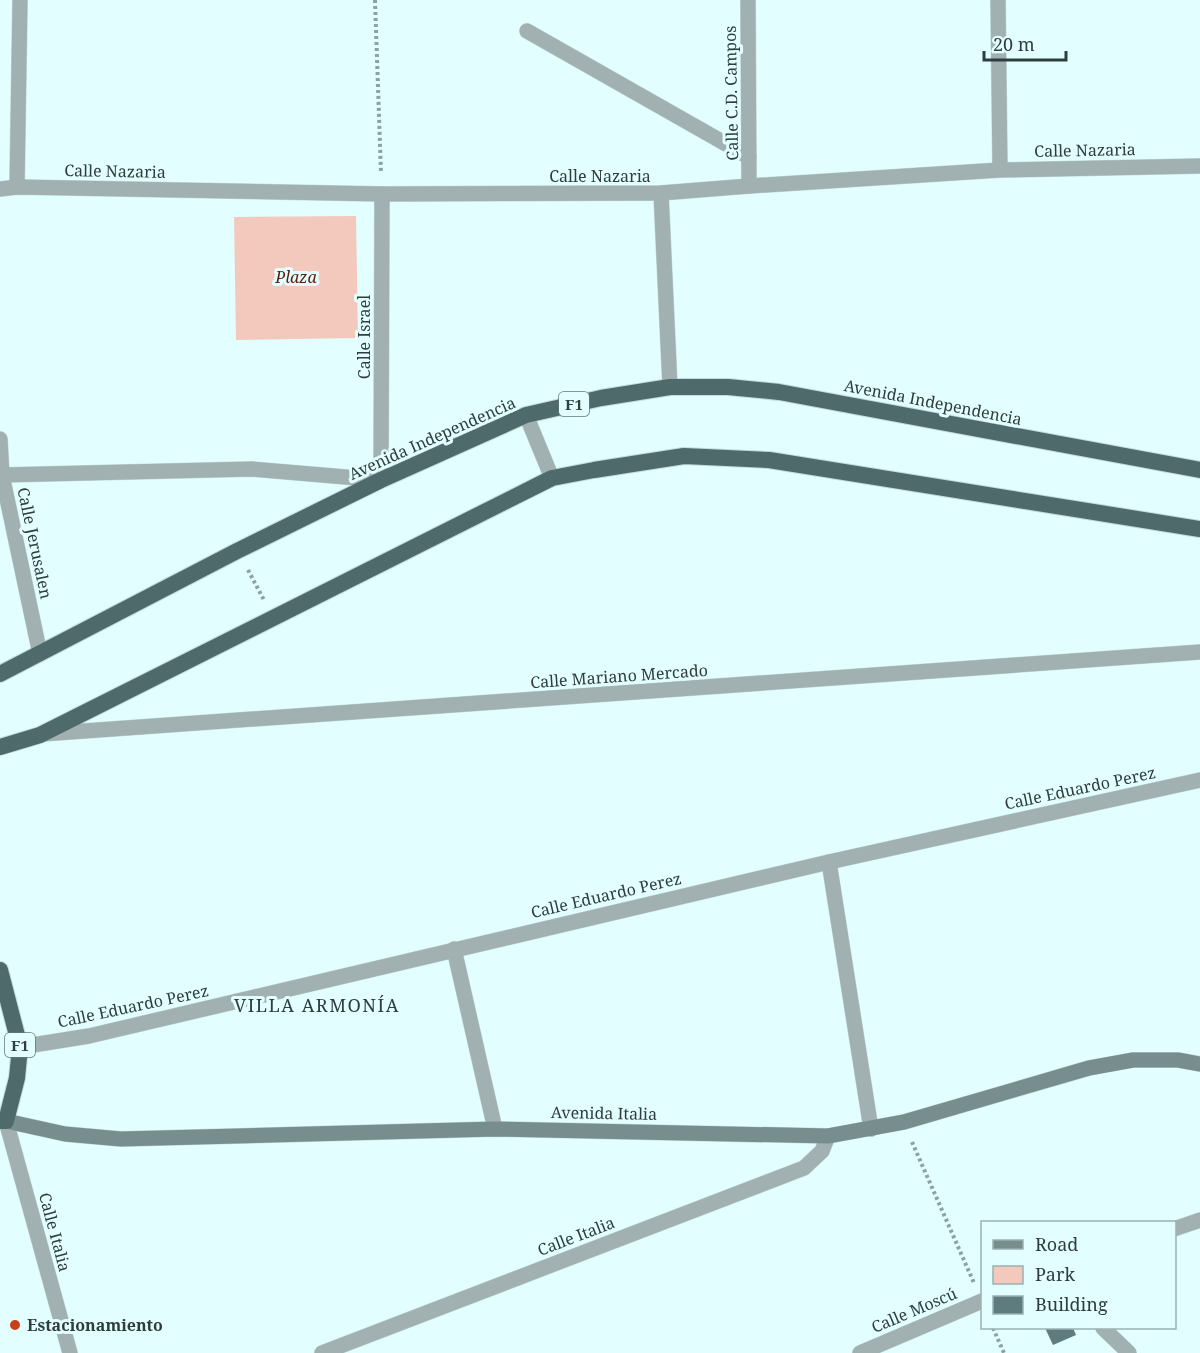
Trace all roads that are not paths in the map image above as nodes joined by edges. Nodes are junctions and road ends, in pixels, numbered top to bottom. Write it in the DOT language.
graph roads {
  1 [pos="20,0"];
  2 [pos="748,0"];
  3 [pos="998,0"];
  4 [pos="527,31"];
  5 [pos="749,157"];
  6 [pos="1200,166"];
  7 [pos="1000,170"];
  8 [pos="749,186"];
  9 [pos="17,187"];
  10 [pos="0,189"];
  11 [pos="661,193"];
  12 [pos="382,194"];
  13 [pos="670,387"];
  14 [pos="526,415"];
  15 [pos="0,439"];
  16 [pos="1200,470"];
  17 [pos="2,475"];
  18 [pos="552,478"];
  19 [pos="381,480"];
  20 [pos="1200,529"];
  21 [pos="1200,652"];
  22 [pos="40,654"];
  23 [pos="0,674"];
  24 [pos="40,735"];
  25 [pos="0,747"];
  26 [pos="1200,780"];
  27 [pos="829,862"];
  28 [pos="454,949"];
  29 [pos="0,970"];
  30 [pos="20,1047"];
  31 [pos="1200,1064"];
  32 [pos="3,1121"];
  33 [pos="495,1129"];
  34 [pos="871,1129"];
  35 [pos="828,1136"];
  36 [pos="1200,1220"];
  37 [pos="1176,1228"];
  38 [pos="981,1301"];
  39 [pos="1104,1329"];
  40 [pos="70,1353"];
  41 [pos="322,1353"];
  42 [pos="860,1353"];
  43 [pos="1129,1353"];
  1 -- 9 [label="street"];
  2 -- 5 [label="street, Calle C.D. Campos"];
  3 -- 7 [label="street"];
  4 -- 5 [label="street"];
  5 -- 8 [label="street, Calle C.D. Campos"];
  6 -- 7 [label="street, Calle Nazaria"];
  7 -- 8 [label="street, Calle Nazaria"];
  8 -- 11 [label="street, Calle Nazaria"];
  9 -- 10 [label="street, Calle Nazaria"];
  9 -- 12 [label="street, Calle Nazaria"];
  11 -- 12 [label="street, Calle Nazaria"];
  11 -- 13 [label="street"];
  12 -- 19 [label="street, Calle Israel"];
  13 -- 14 [label="highway, Avenida Independencia / F1"];
  13 -- 16 [label="highway, Avenida Independencia / F1"];
  14 -- 18 [label="street"];
  14 -- 19 [label="highway, Avenida Independencia / F1"];
  15 -- 17 [label="street, Calle Jerusalen"];
  17 -- 19 [label="street"];
  17 -- 22 [label="street, Calle Jerusalen"];
  18 -- 20 [label="highway"];
  18 -- 24 [label="highway"];
  19 -- 22 [label="highway, Avenida Independencia / F1"];
  21 -- 24 [label="street, Calle Mariano Mercado"];
  22 -- 23 [label="highway, Avenida Independencia / F1"];
  24 -- 25 [label="highway"];
  26 -- 27 [label="street, Calle Eduardo Perez"];
  27 -- 28 [label="street, Calle Eduardo Perez"];
  27 -- 34 [label="street"];
  28 -- 30 [label="street, Calle Eduardo Perez"];
  28 -- 33 [label="street"];
  29 -- 30 [label="highway, F1"];
  30 -- 32 [label="highway, F1"];
  31 -- 34 [label="main road, Avenida Italia"];
  32 -- 33 [label="main road, Avenida Italia"];
  32 -- 40 [label="street, Calle Italia"];
  33 -- 35 [label="main road, Avenida Italia"];
  34 -- 35 [label="main road, Avenida Italia"];
  35 -- 41 [label="street, Calle Italia"];
  36 -- 37 [label="street"];
  38 -- 42 [label="street, Calle Moscú"];
  39 -- 43 [label="street"];
}
